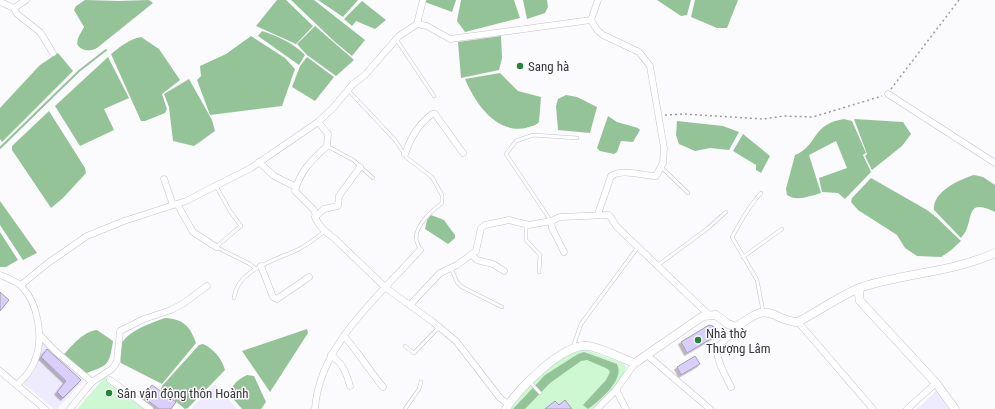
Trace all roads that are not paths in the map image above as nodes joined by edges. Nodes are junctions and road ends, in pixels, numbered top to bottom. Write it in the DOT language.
graph roads {
  1 [pos="26,0"];
  2 [pos="423,0"];
  3 [pos="598,0"];
  4 [pos="0,2"];
  5 [pos="14,8"];
  6 [pos="591,20"];
  7 [pos="416,24"];
  8 [pos="396,39"];
  9 [pos="53,53"];
  10 [pos="348,90"];
  11 [pos="888,94"];
  12 [pos="434,96"];
  13 [pos="318,122"];
  14 [pos="577,138"];
  15 [pos="327,146"];
  16 [pos="463,153"];
  17 [pos="405,154"];
  18 [pos="259,162"];
  19 [pos="995,163"];
  20 [pos="360,166"];
  21 [pos="661,167"];
  22 [pos="373,178"];
  23 [pos="164,179"];
  24 [pos="216,186"];
  25 [pos="296,187"];
  26 [pos="688,193"];
  27 [pos="761,193"];
  28 [pos="175,204"];
  29 [pos="726,212"];
  30 [pos="598,214"];
  31 [pos="315,217"];
  32 [pos="551,221"];
  33 [pos="526,224"];
  34 [pos="782,229"];
  35 [pos="325,231"];
  36 [pos="216,247"];
  37 [pos="638,247"];
  38 [pos="420,250"];
  39 [pos="564,252"];
  40 [pos="995,253"];
  41 [pos="472,255"];
  42 [pos="743,257"];
  43 [pos="657,266"];
  44 [pos="259,268"];
  45 [pos="451,268"];
  46 [pos="504,272"];
  47 [pos="539,272"];
  48 [pos="0,275"];
  49 [pos="309,278"];
  50 [pos="21,286"];
  51 [pos="207,286"];
  52 [pos="386,288"];
  53 [pos="860,288"];
  54 [pos="234,298"];
  55 [pos="410,305"];
  56 [pos="502,307"];
  57 [pos="763,312"];
  58 [pos="709,315"];
  59 [pos="798,322"];
  60 [pos="439,327"];
  61 [pos="736,328"];
  62 [pos="40,335"];
  63 [pos="344,336"];
  64 [pos="405,346"];
  65 [pos="573,349"];
  66 [pos="331,355"];
  67 [pos="647,355"];
  68 [pos="635,363"];
  69 [pos="0,371"];
  70 [pos="110,380"];
  71 [pos="92,382"];
  72 [pos="421,382"];
  73 [pos="531,383"];
  74 [pos="936,383"];
  75 [pos="17,385"];
  76 [pos="350,386"];
  77 [pos="383,387"];
  78 [pos="731,387"];
  79 [pos="616,390"];
  80 [pos="540,393"];
  81 [pos="507,407"];
  82 [pos="45,409"];
  83 [pos="70,409"];
  84 [pos="150,409"];
  85 [pos="315,409"];
  86 [pos="405,409"];
  87 [pos="597,409"];
  88 [pos="626,409"];
  89 [pos="710,409"];
  90 [pos="873,409"];
  91 [pos="907,409"];
  92 [pos="955,409"];
  1 -- 5 [label="street"];
  2 -- 7 [label="street"];
  3 -- 6 [label="street"];
  4 -- 5 [label="street"];
  5 -- 9 [label="street"];
  6 -- 7 [label="street"];
  6 -- 21 [label="street"];
  7 -- 8 [label="street"];
  8 -- 10 [label="street"];
  8 -- 12 [label="lane"];
  10 -- 13 [label="street"];
  10 -- 17 [label="lane"];
  11 -- 19 [label="street"];
  13 -- 15 [label="street"];
  13 -- 18 [label="street"];
  14 -- 32 [label="lane"];
  15 -- 20 [label="lane"];
  15 -- 25 [label="street"];
  16 -- 17 [label="street"];
  17 -- 38 [label="lane"];
  18 -- 24 [label="street"];
  18 -- 25 [label="street"];
  20 -- 22 [label="lane"];
  20 -- 31 [label="street"];
  21 -- 26 [label="lane"];
  21 -- 30 [label="street"];
  23 -- 28 [label="street"];
  24 -- 28 [label="street"];
  24 -- 36 [label="lane"];
  25 -- 31 [label="street"];
  27 -- 42 [label="lane"];
  28 -- 36 [label="street"];
  28 -- 50 [label="street"];
  29 -- 43 [label="lane"];
  30 -- 32 [label="street"];
  30 -- 37 [label="street"];
  31 -- 35 [label="street"];
  32 -- 33 [label="street"];
  32 -- 39 [label="street"];
  33 -- 41 [label="street"];
  33 -- 47 [label="lane"];
  34 -- 42 [label="lane"];
  35 -- 44 [label="lane"];
  35 -- 52 [label="street"];
  36 -- 44 [label="lane"];
  37 -- 43 [label="street"];
  37 -- 65 [label="lane"];
  38 -- 52 [label="street"];
  40 -- 53 [label="street"];
  41 -- 45 [label="street"];
  41 -- 46 [label="street"];
  42 -- 57 [label="lane"];
  43 -- 58 [label="street"];
  44 -- 49 [label="street"];
  44 -- 54 [label="lane"];
  45 -- 55 [label="street"];
  45 -- 56 [label="lane"];
  48 -- 50 [label="street"];
  50 -- 62 [label="street"];
  51 -- 71 [label="street"];
  52 -- 55 [label="street"];
  52 -- 63 [label="street"];
  53 -- 59 [label="street"];
  53 -- 74 [label="street"];
  55 -- 60 [label="street"];
  57 -- 59 [label="street"];
  57 -- 61 [label="street"];
  58 -- 61 [label="street"];
  58 -- 67 [label="street"];
  59 -- 90 [label="street"];
  60 -- 64 [label="lane"];
  60 -- 81 [label="street"];
  61 -- 78 [label="street"];
  62 -- 71 [label="street"];
  62 -- 75 [label="street"];
  63 -- 66 [label="street"];
  63 -- 77 [label="street"];
  65 -- 68 [label="street"];
  65 -- 73 [label="street"];
  66 -- 76 [label="street"];
  66 -- 85 [label="street"];
  67 -- 68 [label="street"];
  67 -- 89 [label="street"];
  68 -- 79 [label="street"];
  69 -- 75 [label="street"];
  70 -- 84 [label="street"];
  71 -- 83 [label="street"];
  72 -- 86 [label="lane"];
  73 -- 80 [label="lane"];
  73 -- 81 [label="street"];
  74 -- 91 [label="street"];
  74 -- 92 [label="street"];
  75 -- 82 [label="street"];
  79 -- 87 [label="street"];
  79 -- 88 [label="street"];
}
